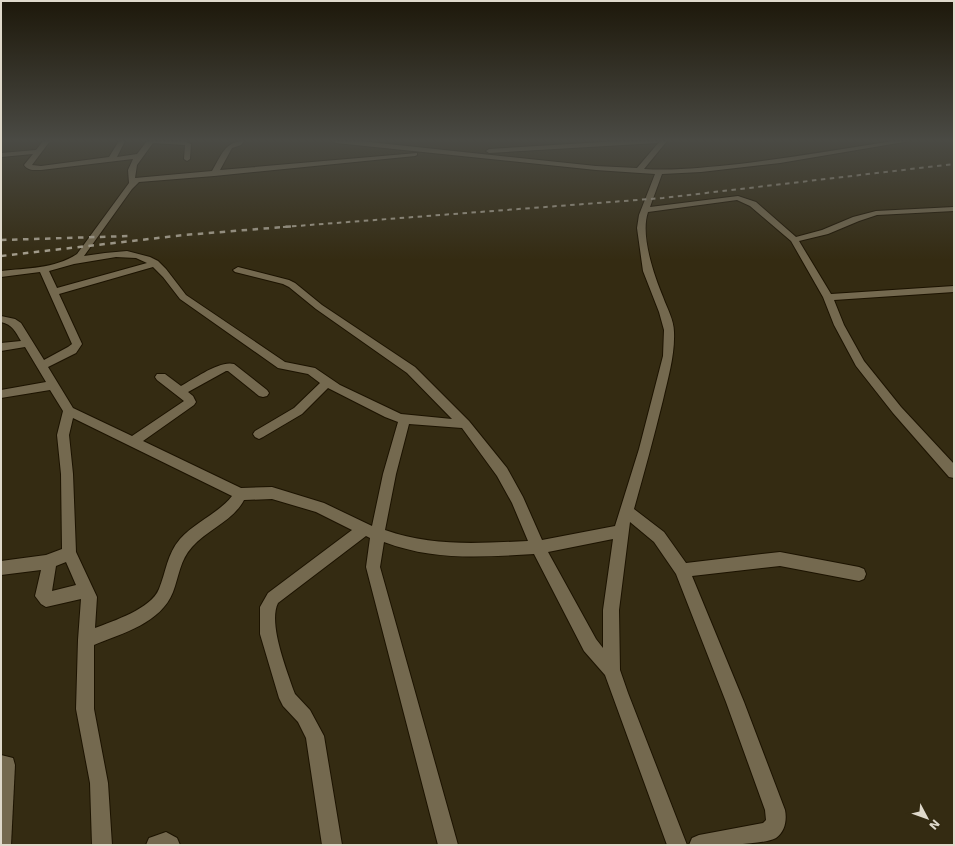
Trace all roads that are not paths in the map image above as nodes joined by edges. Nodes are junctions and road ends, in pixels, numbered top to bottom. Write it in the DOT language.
graph roads {
  1 [pos="137,180"];
  2 [pos="656,180"];
  3 [pos="132,183"];
  4 [pos="954,209"];
  5 [pos="645,210"];
  6 [pos="794,240"];
  7 [pos="74,261"];
  8 [pos="155,263"];
  9 [pos="43,268"];
  10 [pos="238,270"];
  11 [pos="1,274"];
  12 [pos="954,289"];
  13 [pos="54,292"];
  14 [pos="828,297"];
  15 [pos="1,318"];
  16 [pos="28,343"];
  17 [pos="1,347"];
  18 [pos="42,366"];
  19 [pos="161,377"];
  20 [pos="328,382"];
  21 [pos="53,386"];
  22 [pos="180,392"];
  23 [pos="263,393"];
  24 [pos="1,394"];
  25 [pos="69,411"];
  26 [pos="405,419"];
  27 [pos="465,424"];
  28 [pos="259,434"];
  29 [pos="132,442"];
  30 [pos="954,473"];
  31 [pos="240,494"];
  32 [pos="626,511"];
  33 [pos="371,531"];
  34 [pos="622,531"];
  35 [pos="538,547"];
  36 [pos="69,552"];
  37 [pos="50,561"];
  38 [pos="1,568"];
  39 [pos="682,570"];
  40 [pos="859,574"];
  41 [pos="87,592"];
  42 [pos="86,640"];
  43 [pos="612,670"];
  44 [pos="1,764"];
  45 [pos="752,841"];
  46 [pos="1,845"];
  47 [pos="102,845"];
  48 [pos="156,845"];
  49 [pos="170,845"];
  50 [pos="332,845"];
  51 [pos="448,845"];
  52 [pos="677,845"];
  53 [pos="699,845"];
  1 -- 3 [label="street"];
  2 -- 5 [label="street"];
  3 -- 7 [label="street"];
  4 -- 6 [label="street"];
  5 -- 6 [label="street"];
  5 -- 32 [label="street"];
  6 -- 14 [label="street"];
  7 -- 8 [label="street"];
  7 -- 9 [label="street"];
  8 -- 13 [label="street"];
  8 -- 20 [label="street"];
  9 -- 11 [label="street"];
  9 -- 13 [label="street"];
  10 -- 27 [label="street"];
  12 -- 14 [label="street"];
  13 -- 18 [label="street"];
  14 -- 30 [label="street"];
  15 -- 16 [label="street"];
  16 -- 17 [label="street"];
  16 -- 18 [label="street"];
  18 -- 21 [label="street"];
  19 -- 22 [label="street"];
  20 -- 26 [label="street"];
  20 -- 28 [label="street"];
  21 -- 24 [label="street"];
  21 -- 25 [label="street"];
  22 -- 23 [label="street"];
  22 -- 29 [label="street"];
  25 -- 29 [label="street"];
  25 -- 36 [label="street"];
  26 -- 27 [label="street"];
  26 -- 33 [label="street"];
  27 -- 35 [label="street"];
  29 -- 31 [label="street"];
  31 -- 33 [label="street"];
  31 -- 42 [label="street"];
  32 -- 34 [label="street"];
  32 -- 39 [label="street"];
  33 -- 35 [label="street"];
  33 -- 50 [label="street"];
  33 -- 51 [label="street"];
  34 -- 35 [label="street"];
  34 -- 43 [label="street"];
  35 -- 43 [label="street"];
  36 -- 37 [label="street"];
  36 -- 41 [label="street"];
  37 -- 38 [label="street"];
  37 -- 41 [label="street"];
  39 -- 40 [label="street"];
  39 -- 45 [label="street"];
  41 -- 42 [label="street"];
  42 -- 47 [label="street"];
  43 -- 52 [label="street"];
  44 -- 46 [label="street"];
  45 -- 53 [label="street"];
  48 -- 49 [label="street"];
}
